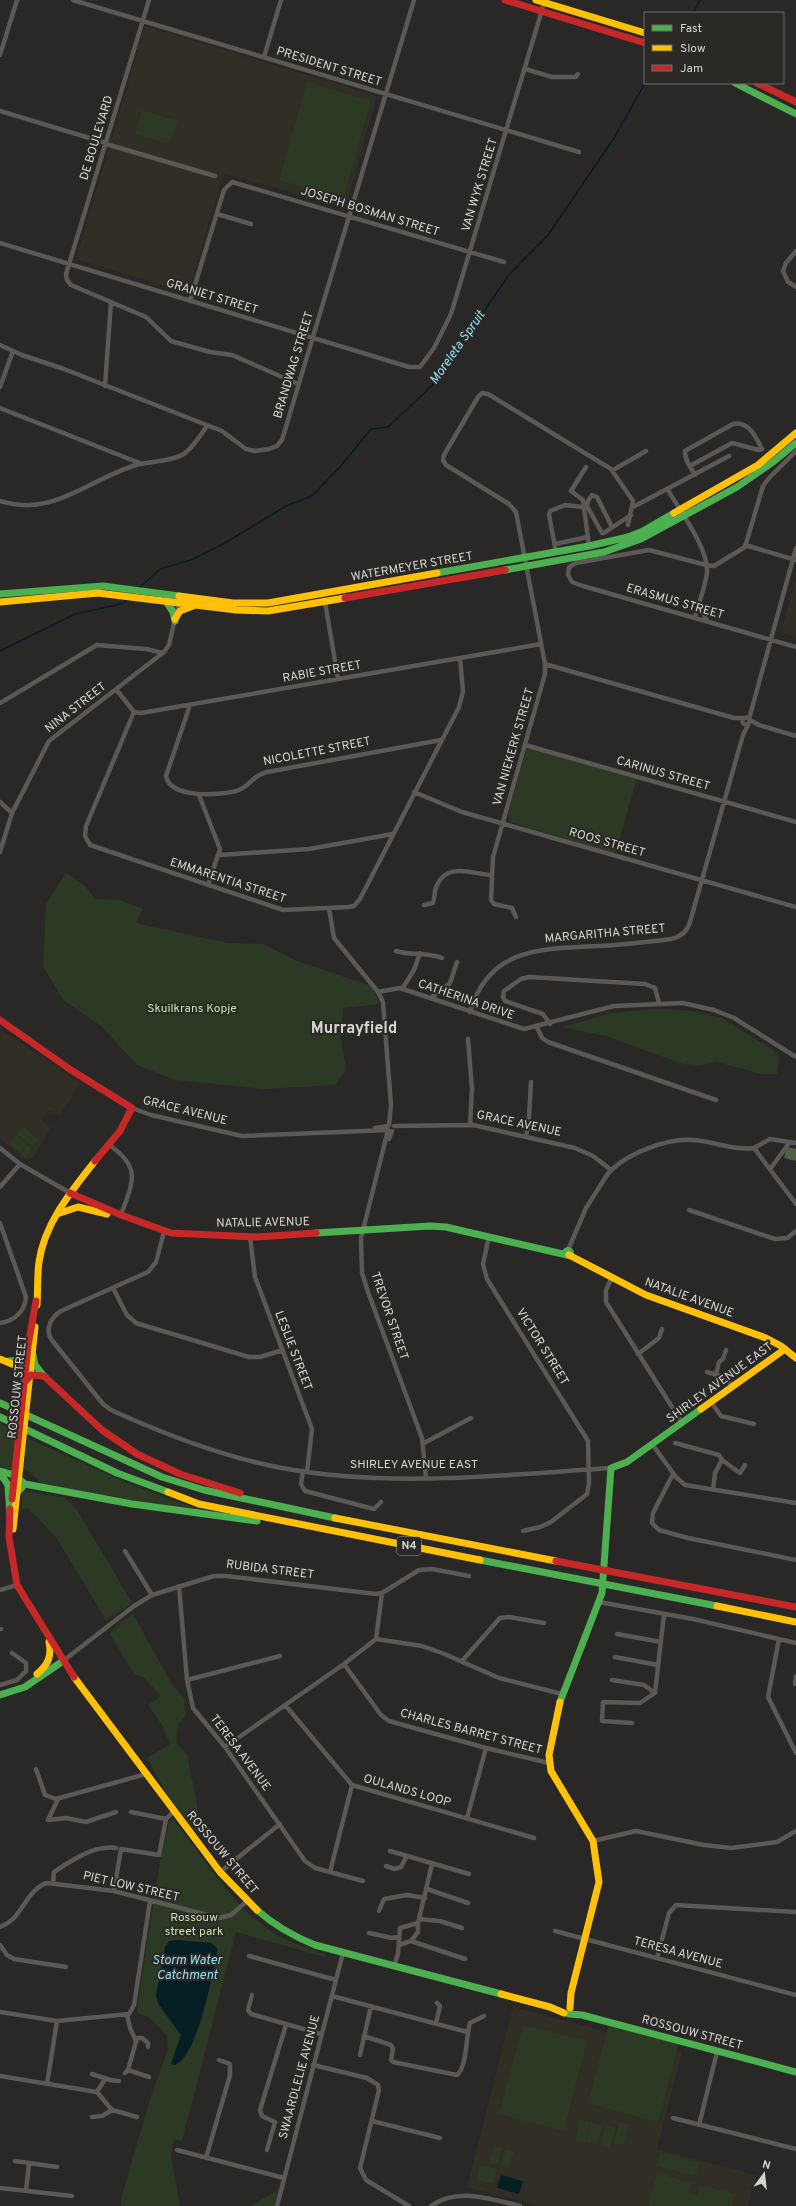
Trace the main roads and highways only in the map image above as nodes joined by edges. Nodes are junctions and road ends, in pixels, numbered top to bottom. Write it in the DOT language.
graph roads {
  1 [pos="505,0"];
  2 [pos="536,0"];
  3 [pos="545,1"];
  4 [pos="644,33"];
  5 [pos="644,43"];
  6 [pos="737,84"];
  7 [pos="759,84"];
  8 [pos="796,102"];
  9 [pos="796,114"];
  10 [pos="796,433"];
  11 [pos="796,443"];
  12 [pos="682,514"];
  13 [pos="0,594"];
  14 [pos="179,599"];
  15 [pos="166,601"];
  16 [pos="0,602"];
  17 [pos="199,606"];
  18 [pos="0,1020"];
  19 [pos="132,1108"];
  20 [pos="70,1194"];
  21 [pos="57,1214"];
  22 [pos="121,1215"];
  23 [pos="785,1349"];
  24 [pos="30,1354"];
  25 [pos="796,1358"];
  26 [pos="3,1360"];
  27 [pos="29,1372"];
  28 [pos="44,1376"];
  29 [pos="0,1403"];
  30 [pos="0,1417"];
  31 [pos="0,1472"];
  32 [pos="19,1480"];
  33 [pos="10,1515"];
  34 [pos="327,1530"];
  35 [pos="438,1537"];
  36 [pos="10,1547"];
  37 [pos="796,1607"];
  38 [pos="796,1622"];
  39 [pos="46,1634"];
  40 [pos="63,1661"];
  41 [pos="23,1689"];
  42 [pos="0,1695"];
  43 [pos="567,2010"];
  44 [pos="796,2072"];
  1 -- 5 [label="main road"];
  2 -- 3 [label="main road"];
  3 -- 4 [label="main road"];
  6 -- 9 [label="main road"];
  7 -- 8 [label="main road"];
  10 -- 12 [label="main road, WATERMEYER STREET"];
  11 -- 12 [label="main road, WATERMEYER STREET"];
  12 -- 14 [label="main road, WATERMEYER STREET"];
  12 -- 17 [label="main road, WATERMEYER STREET"];
  13 -- 14 [label="main road, WATERMEYER STREET"];
  14 -- 15 [label="main road, WATERMEYER STREET"];
  14 -- 17 [label="main road, WATERMEYER STREET"];
  15 -- 16 [label="main road, WATERMEYER STREET"];
  15 -- 17 [label="main road"];
  18 -- 19 [label="main road, GRACE AVENUE"];
  19 -- 20 [label="main road, ROSSOUW STREET"];
  20 -- 21 [label="main road, ROSSOUW STREET"];
  20 -- 22 [label="main road, NATALIE AVENUE"];
  21 -- 22 [label="main road"];
  21 -- 24 [label="main road, ROSSOUW STREET"];
  22 -- 23 [label="main road, NATALIE AVENUE"];
  23 -- 25 [label="main road, NATALIE AVENUE"];
  23 -- 43 [label="main road, SHIRLEY AVENUE EAST"];
  24 -- 26 [label="main road"];
  24 -- 27 [label="main road, ROSSOUW STREET"];
  24 -- 28 [label="main road"];
  26 -- 27 [label="main road"];
  27 -- 28 [label="main road"];
  27 -- 32 [label="main road, ROSSOUW STREET"];
  27 -- 32 [label="main road, ROSSOUW STREET"];
  28 -- 35 [label="main road"];
  29 -- 35 [label="main road, N4"];
  30 -- 34 [label="main road, N4"];
  31 -- 32 [label="main road"];
  31 -- 33 [label="main road"];
  32 -- 33 [label="main road, ROSSOUW STREET"];
  32 -- 34 [label="main road"];
  32 -- 36 [label="main road, ROSSOUW STREET"];
  33 -- 36 [label="main road, ROSSOUW STREET"];
  34 -- 38 [label="main road, N4"];
  35 -- 37 [label="main road, N4"];
  36 -- 39 [label="main road, ROSSOUW STREET"];
  39 -- 40 [label="main road, ROSSOUW STREET"];
  39 -- 41 [label="main road"];
  40 -- 41 [label="main road, RUBIDA STREET"];
  40 -- 43 [label="main road, ROSSOUW STREET"];
  41 -- 42 [label="main road, RUBIDA STREET"];
  43 -- 44 [label="main road, ROSSOUW STREET"];
}
